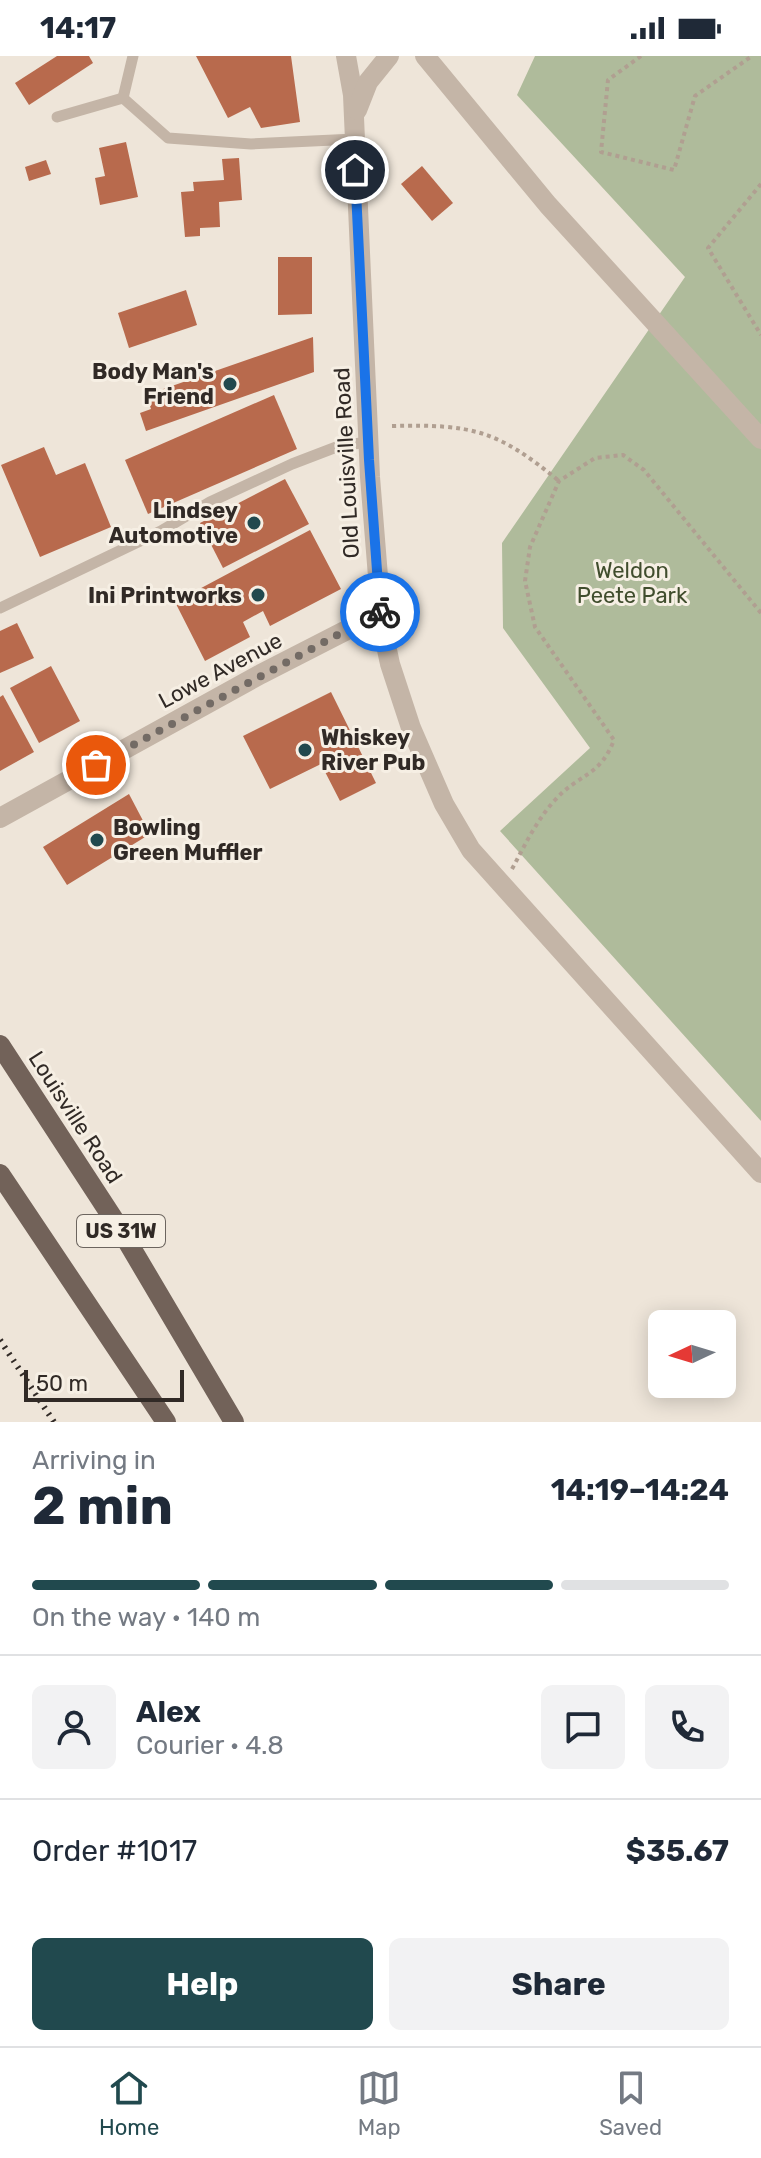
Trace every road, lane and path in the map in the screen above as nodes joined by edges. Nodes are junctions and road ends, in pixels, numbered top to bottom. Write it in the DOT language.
graph roads {
  1 [pos="133,56"];
  2 [pos="346,56"];
  3 [pos="389,56"];
  4 [pos="425,56"];
  5 [pos="641,56"];
  6 [pos="752,56"];
  7 [pos="123,98"];
  8 [pos="57,117"];
  9 [pos="354,133"];
  10 [pos="761,184"];
  11 [pos="761,335"];
  12 [pos="392,426"];
  13 [pos="761,439"];
  14 [pos="368,442"];
  15 [pos="559,481"];
  16 [pos="0,608"];
  17 [pos="380,613"];
  18 [pos="761,613"];
  19 [pos="0,818"];
  20 [pos="512,870"];
  21 [pos="0,1045"];
  22 [pos="761,1173"];
  23 [pos="0,1174"];
  24 [pos="166,1422"];
  25 [pos="234,1422"];
  1 -- 7 [label="lane"];
  2 -- 9 [label="street, Old Louisville Road"];
  3 -- 9 [label="street"];
  4 -- 13 [label="street"];
  5 -- 6 [label="path"];
  7 -- 8 [label="lane"];
  7 -- 9 [label="lane"];
  9 -- 14 [label="street, Old Louisville Road"];
  10 -- 11 [label="path"];
  12 -- 15 [label="path"];
  14 -- 16 [label="lane"];
  14 -- 17 [label="street, Old Louisville Road"];
  15 -- 18 [label="path"];
  15 -- 20 [label="path"];
  17 -- 19 [label="street, Lowe Avenue"];
  17 -- 22 [label="street, Old Louisville Road"];
  21 -- 25 [label="main road, Louisville Road / US 31W"];
  23 -- 24 [label="main road, US 31W"];
}
